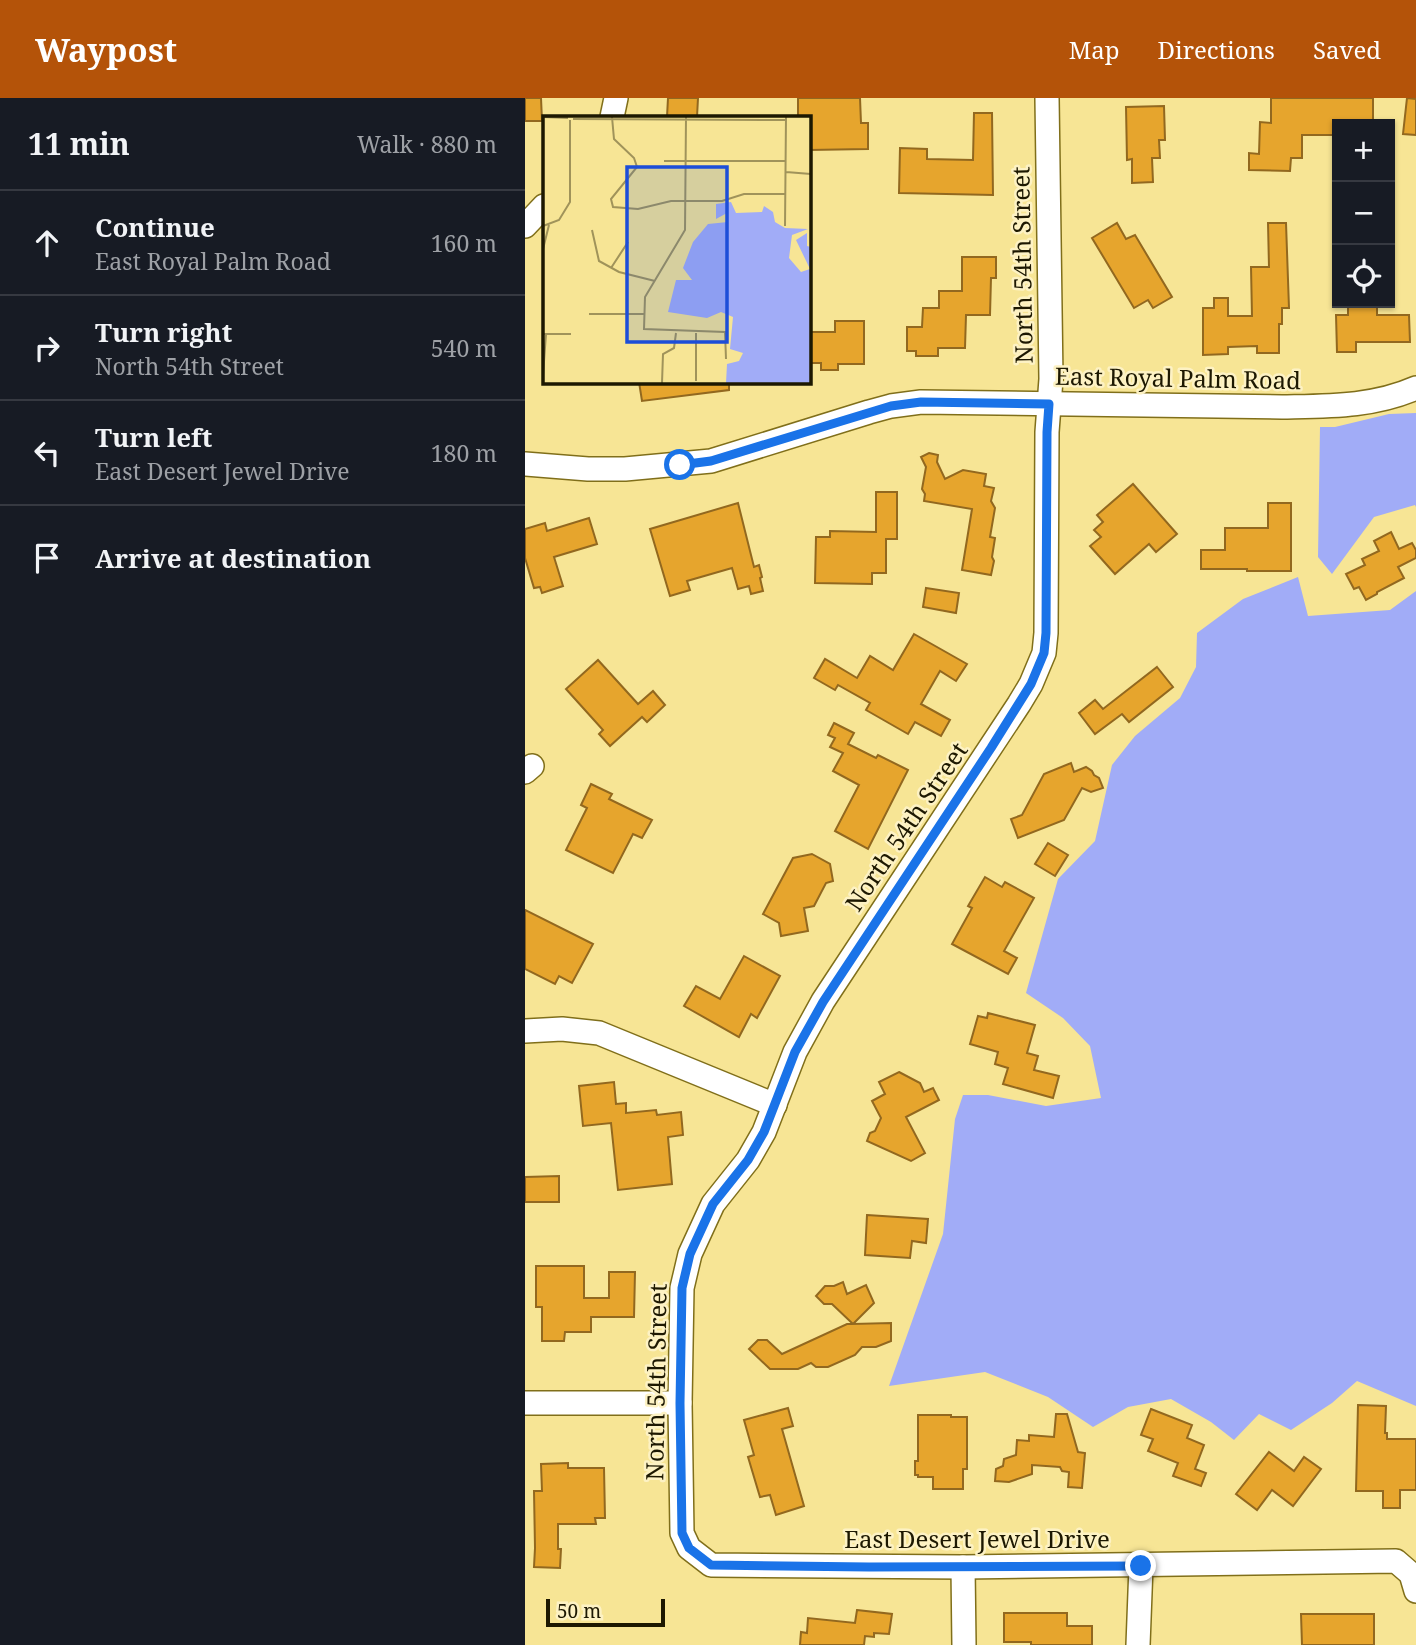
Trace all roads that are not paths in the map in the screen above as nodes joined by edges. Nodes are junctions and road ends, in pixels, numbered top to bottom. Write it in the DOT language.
graph roads {
  1 [pos="616,98"];
  2 [pos="1047,98"];
  3 [pos="612,116"];
  4 [pos="543,207"];
  5 [pos="525,226"];
  6 [pos="1416,388"];
  7 [pos="1049,404"];
  8 [pos="525,464"];
  9 [pos="525,1031"];
  10 [pos="775,1105"];
  11 [pos="525,1403"];
  12 [pos="680,1403"];
  13 [pos="689,1548"];
  14 [pos="1141,1566"];
  15 [pos="964,1567"];
  16 [pos="1416,1591"];
  17 [pos="964,1645"];
  18 [pos="1138,1645"];
  1 -- 3 [label="street"];
  2 -- 7 [label="street, North 54th Street"];
  4 -- 5 [label="street"];
  6 -- 7 [label="street, East Royal Palm Road"];
  7 -- 8 [label="street, East Royal Palm Road"];
  7 -- 10 [label="street, North 54th Street"];
  9 -- 10 [label="street"];
  10 -- 12 [label="street, North 54th Street"];
  11 -- 12 [label="street"];
  12 -- 13 [label="street, North 54th Street"];
  13 -- 15 [label="street, East Desert Jewel Drive"];
  14 -- 15 [label="street, East Desert Jewel Drive"];
  14 -- 16 [label="street, East Desert Jewel Drive"];
  14 -- 18 [label="street"];
  15 -- 17 [label="street"];
}
